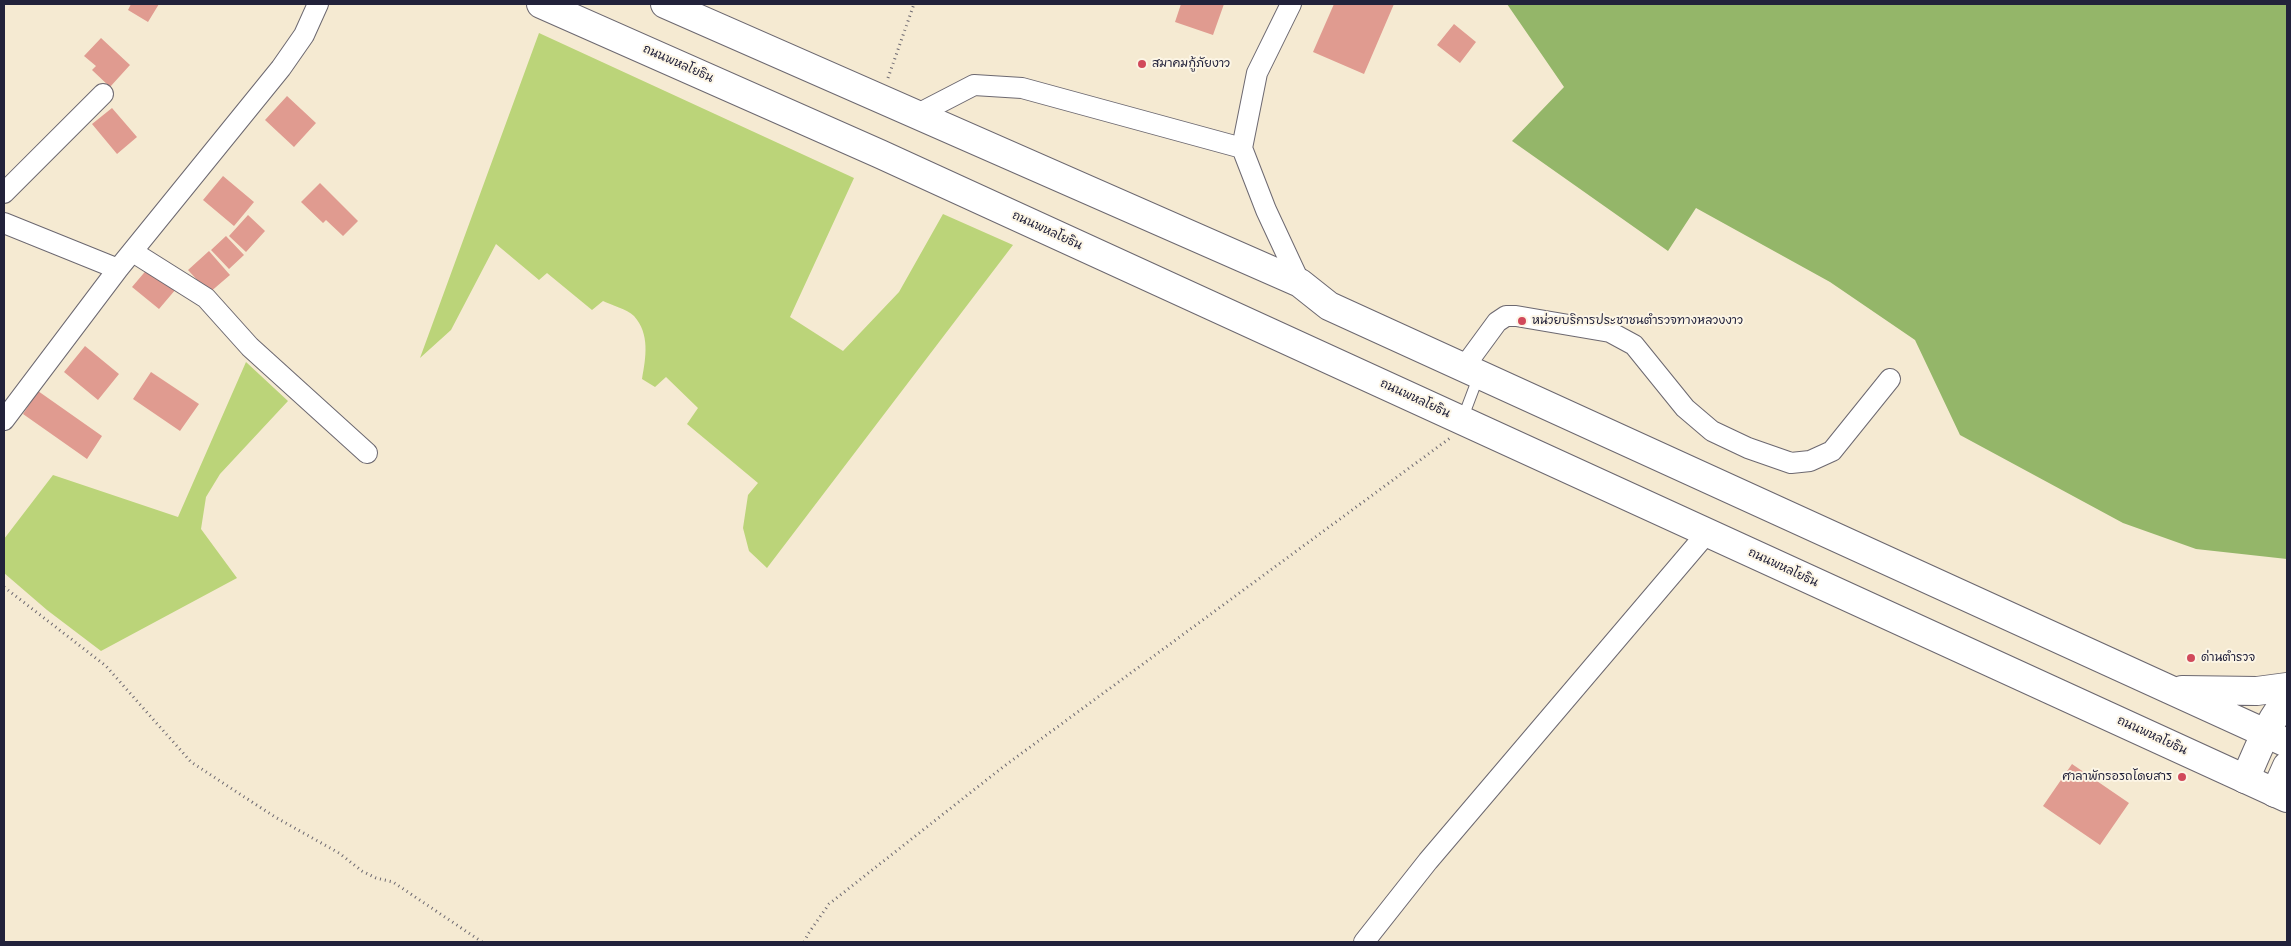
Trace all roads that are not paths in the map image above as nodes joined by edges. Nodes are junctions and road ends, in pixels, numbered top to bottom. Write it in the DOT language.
graph roads {
  1 [pos="318,4"];
  2 [pos="541,4"];
  3 [pos="665,4"];
  4 [pos="1292,4"];
  5 [pos="103,94"];
  6 [pos="916,115"];
  7 [pos="1242,148"];
  8 [pos="4,193"];
  9 [pos="4,223"];
  10 [pos="132,252"];
  11 [pos="118,269"];
  12 [pos="1300,283"];
  13 [pos="1472,371"];
  14 [pos="1890,379"];
  15 [pos="4,420"];
  16 [pos="1465,422"];
  17 [pos="367,453"];
  18 [pos="1707,533"];
  19 [pos="2287,687"];
  20 [pos="2171,690"];
  21 [pos="2287,701"];
  22 [pos="2277,738"];
  23 [pos="2287,766"];
  24 [pos="2246,779"];
  25 [pos="2281,796"];
  26 [pos="1364,942"];
  1 -- 10 [label="street"];
  2 -- 16 [label="main road, ถนนพหลโยธิน"];
  3 -- 6 [label="main road"];
  4 -- 7 [label="street"];
  5 -- 8 [label="street"];
  6 -- 7 [label="street"];
  6 -- 12 [label="main road"];
  7 -- 12 [label="street"];
  9 -- 11 [label="street"];
  10 -- 11 [label="street"];
  10 -- 17 [label="street"];
  11 -- 15 [label="street"];
  12 -- 13 [label="main road"];
  13 -- 14 [label="street"];
  13 -- 16 [label="lane"];
  13 -- 20 [label="main road"];
  16 -- 18 [label="main road, ถนนพหลโยธิน"];
  18 -- 24 [label="main road, ถนนพหลโยธิน"];
  18 -- 26 [label="street"];
  19 -- 20 [label="main road"];
  20 -- 22 [label="main road"];
  21 -- 22 [label="main road"];
  22 -- 24 [label="main road"];
  23 -- 25 [label="main road"];
  24 -- 25 [label="main road, ถนนพหลโยธิน"];
}
